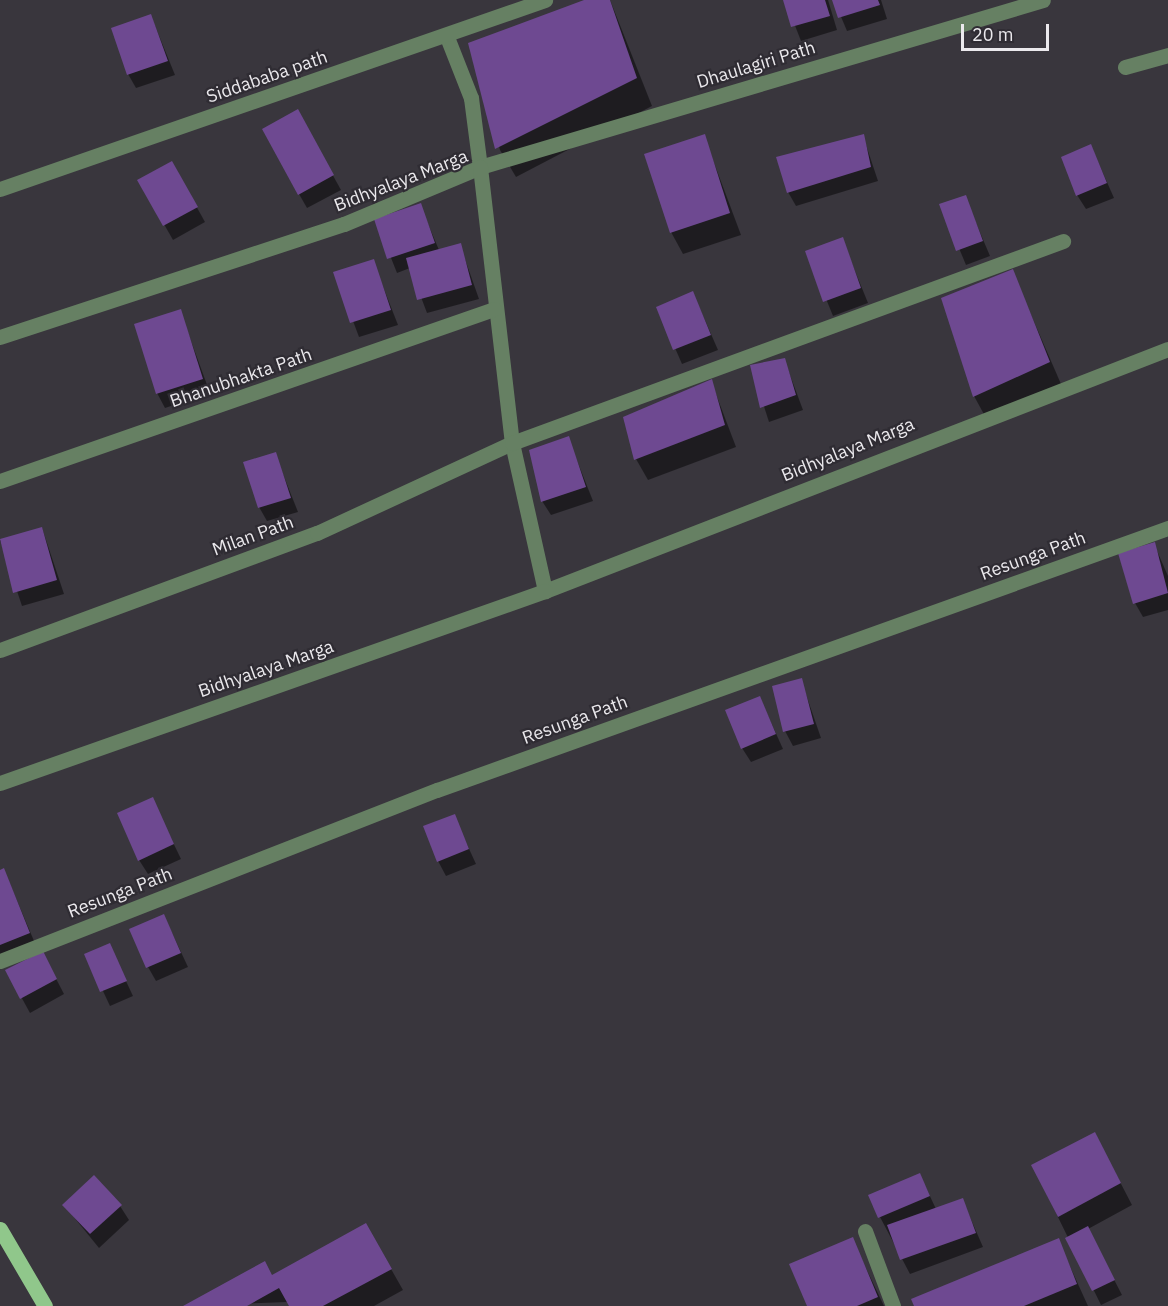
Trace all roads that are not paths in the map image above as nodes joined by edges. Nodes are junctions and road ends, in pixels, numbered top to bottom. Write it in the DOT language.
graph roads {
  1 [pos="545,0"];
  2 [pos="1043,0"];
  3 [pos="447,37"];
  4 [pos="1168,55"];
  5 [pos="1125,67"];
  6 [pos="480,167"];
  7 [pos="0,189"];
  8 [pos="1063,241"];
  9 [pos="494,309"];
  10 [pos="0,337"];
  11 [pos="1168,349"];
  12 [pos="512,443"];
  13 [pos="0,481"];
  14 [pos="1168,528"];
  15 [pos="545,591"];
  16 [pos="0,650"];
  17 [pos="0,783"];
  18 [pos="0,961"];
  19 [pos="0,1229"];
  20 [pos="865,1231"];
  21 [pos="45,1306"];
  22 [pos="893,1306"];
  1 -- 3 [label="street, Siddababa path"];
  2 -- 6 [label="street, Dhaulagiri Path"];
  3 -- 6 [label="street"];
  3 -- 7 [label="street, Siddababa path"];
  4 -- 5 [label="street"];
  6 -- 9 [label="street, Bidhyalaya Marga"];
  6 -- 10 [label="street, Bidhyalaya Marga"];
  8 -- 12 [label="street, Milan Path"];
  9 -- 12 [label="street, Bidhyalaya Marga"];
  9 -- 13 [label="street, Bhanubhakta Path"];
  11 -- 15 [label="street, Bidhyalaya Marga"];
  12 -- 15 [label="street, Bidhyalaya Marga"];
  12 -- 16 [label="street, Milan Path"];
  14 -- 18 [label="street, Resunga Path"];
  15 -- 17 [label="street, Bidhyalaya Marga"];
  19 -- 21 [label="main road"];
  20 -- 22 [label="street"];
}
